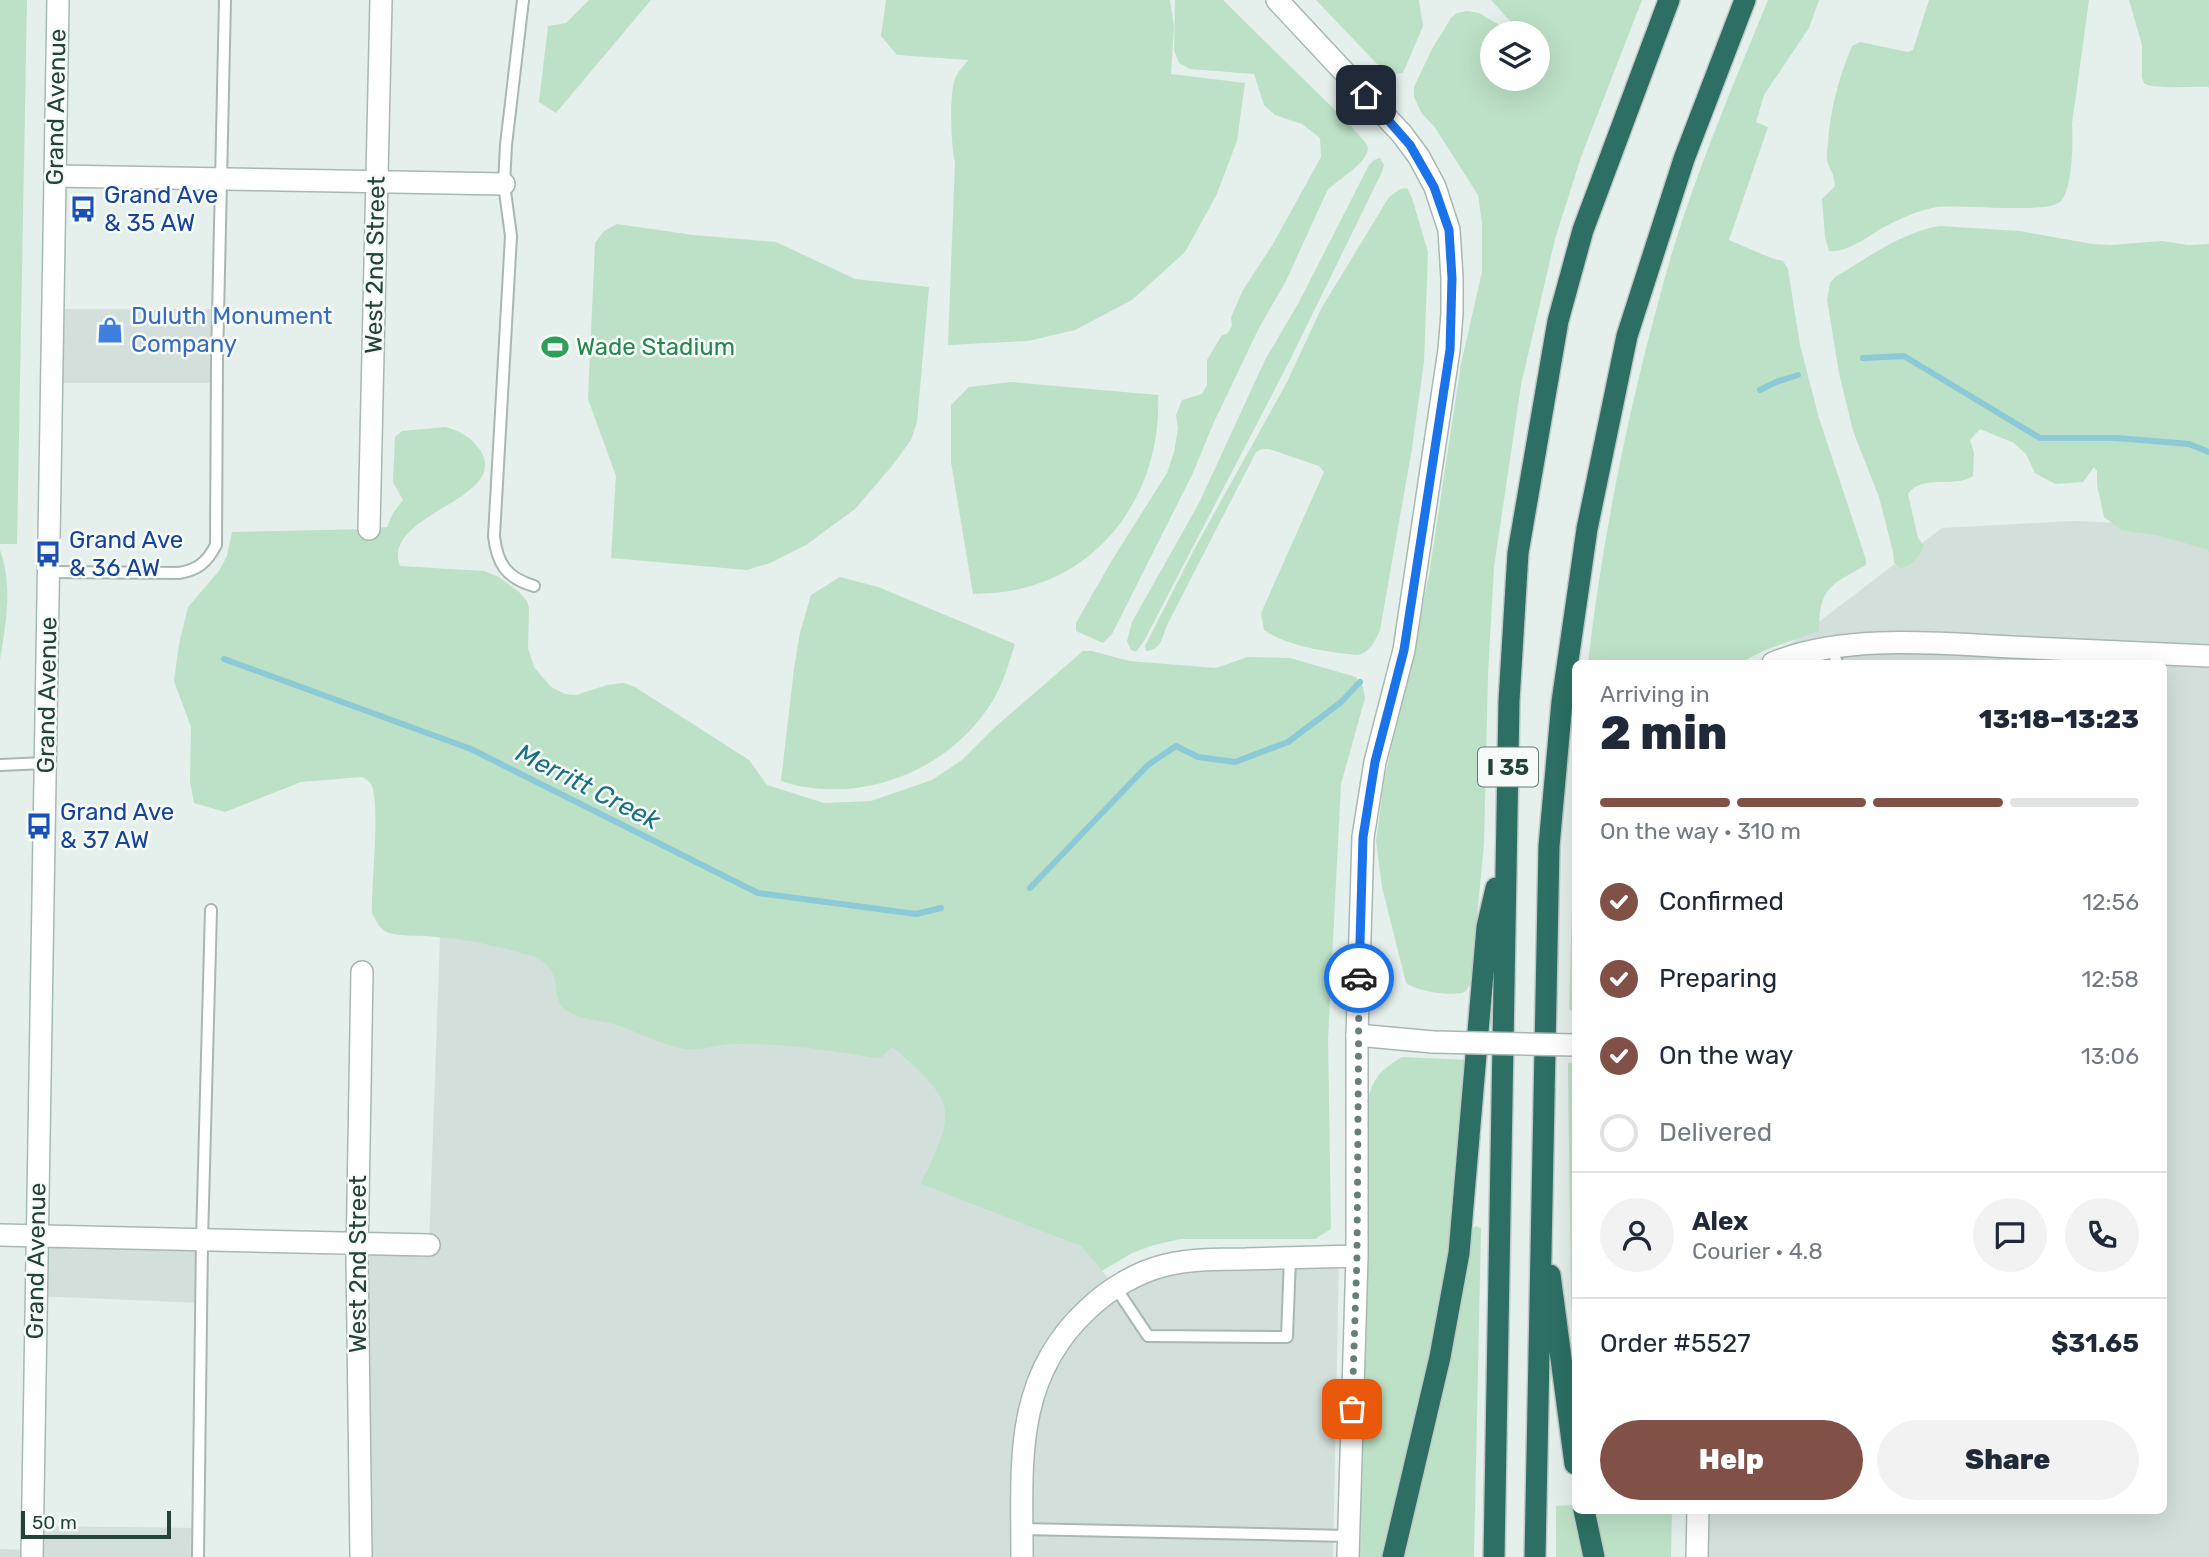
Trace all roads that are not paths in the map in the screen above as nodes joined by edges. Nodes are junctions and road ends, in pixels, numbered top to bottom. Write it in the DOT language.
graph roads {
  1 [pos="58,0"];
  2 [pos="225,0"];
  3 [pos="381,0"];
  4 [pos="523,0"];
  5 [pos="1277,0"];
  6 [pos="1669,0"];
  7 [pos="1745,0"];
  8 [pos="55,176"];
  9 [pos="221,179"];
  10 [pos="377,183"];
  11 [pos="505,184"];
  12 [pos="369,529"];
  13 [pos="49,572"];
  14 [pos="534,586"];
  15 [pos="1834,655"];
  16 [pos="2209,656"];
  17 [pos="1780,660"];
  18 [pos="45,763"];
  19 [pos="0,765"];
  20 [pos="1506,838"];
  21 [pos="211,910"];
  22 [pos="362,972"];
  23 [pos="1357,1035"];
  24 [pos="1572,1045"];
  25 [pos="1541,1205"];
  26 [pos="0,1235"];
  27 [pos="36,1236"];
  28 [pos="202,1240"];
  29 [pos="358,1242"];
  30 [pos="429,1245"];
  31 [pos="1357,1256"];
  32 [pos="1290,1258"];
  33 [pos="1116,1287"];
  34 [pos="1572,1441"];
  35 [pos="1585,1514"];
  36 [pos="1698,1514"];
  37 [pos="1022,1529"];
  38 [pos="1348,1547"];
  39 [pos="32,1557"];
  40 [pos="198,1557"];
  41 [pos="361,1557"];
  42 [pos="1022,1557"];
  43 [pos="1393,1557"];
  44 [pos="1494,1557"];
  45 [pos="1535,1557"];
  46 [pos="1594,1557"];
  47 [pos="1698,1557"];
  1 -- 8 [label="street, Grand Avenue"];
  2 -- 9 [label="lane"];
  3 -- 10 [label="street, West 2nd Street"];
  4 -- 11 [label="lane"];
  5 -- 23 [label="street"];
  6 -- 20 [label="highway, I 35"];
  7 -- 25 [label="highway, I 35"];
  8 -- 9 [label="street"];
  8 -- 13 [label="street, Grand Avenue"];
  9 -- 10 [label="street"];
  9 -- 13 [label="lane"];
  10 -- 11 [label="street"];
  10 -- 12 [label="street, West 2nd Street"];
  11 -- 14 [label="lane"];
  13 -- 18 [label="street, Grand Avenue"];
  15 -- 16 [label="street"];
  15 -- 17 [label="street"];
  18 -- 19 [label="lane"];
  18 -- 27 [label="street, Grand Avenue"];
  20 -- 43 [label="highway"];
  20 -- 44 [label="highway, I 35"];
  21 -- 28 [label="lane"];
  22 -- 29 [label="street, West 2nd Street"];
  23 -- 24 [label="street, bridge"];
  23 -- 31 [label="street"];
  25 -- 34 [label="highway"];
  25 -- 45 [label="highway, I 35"];
  26 -- 27 [label="street"];
  27 -- 28 [label="street"];
  27 -- 39 [label="street, Grand Avenue"];
  28 -- 29 [label="street"];
  28 -- 40 [label="lane"];
  29 -- 30 [label="street"];
  29 -- 41 [label="street, West 2nd Street"];
  31 -- 32 [label="street"];
  31 -- 38 [label="street"];
  32 -- 33 [label="street"];
  32 -- 33 [label="lane"];
  33 -- 37 [label="street"];
  35 -- 46 [label="highway"];
  36 -- 47 [label="street"];
  37 -- 38 [label="lane"];
  37 -- 42 [label="street"];
}
